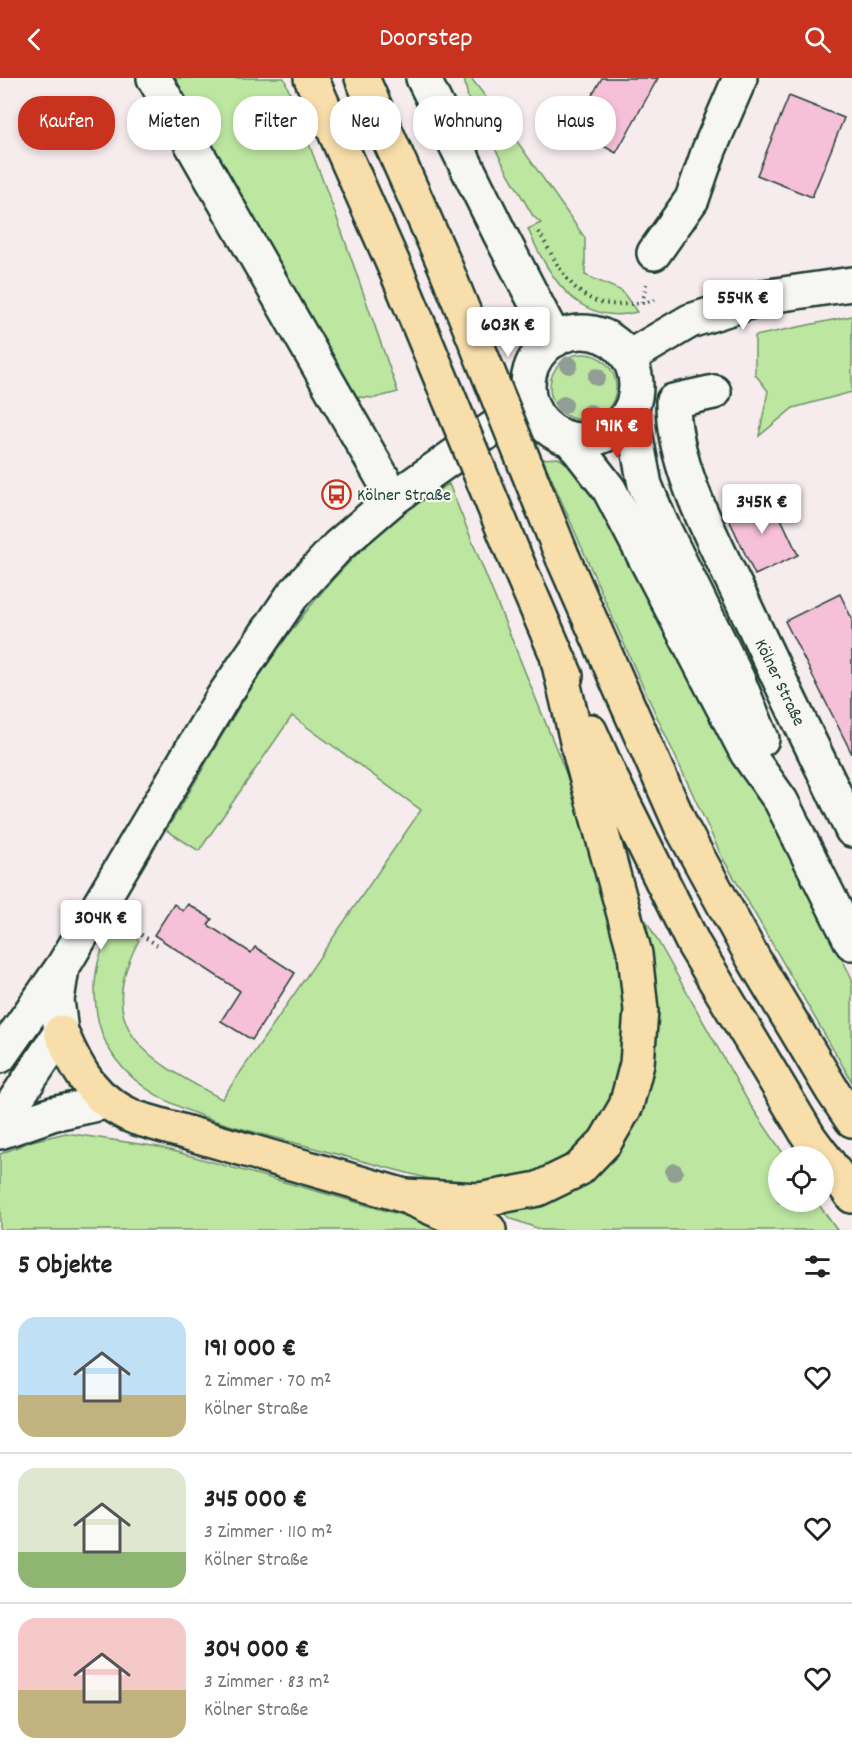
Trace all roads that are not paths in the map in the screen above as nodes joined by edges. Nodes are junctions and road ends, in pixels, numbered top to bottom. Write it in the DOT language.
graph roads {
  1 [pos="154,78"];
  2 [pos="311,78"];
  3 [pos="362,78"];
  4 [pos="423,78"];
  5 [pos="740,78"];
  6 [pos="654,252"];
  7 [pos="852,284"];
  8 [pos="555,340"];
  9 [pos="629,357"];
  10 [pos="714,392"];
  11 [pos="530,402"];
  12 [pos="630,412"];
  13 [pos="571,440"];
  14 [pos="394,498"];
  15 [pos="557,656"];
  16 [pos="781,801"];
  17 [pos="852,830"];
  18 [pos="852,943"];
  19 [pos="62,968"];
  20 [pos="61,1032"];
  21 [pos="0,1056"];
  22 [pos="0,1073"];
  23 [pos="107,1102"];
  24 [pos="852,1120"];
  25 [pos="0,1123"];
  26 [pos="0,1132"];
  27 [pos="815,1146"];
  28 [pos="834,1172"];
  29 [pos="405,1196"];
  30 [pos="852,1196"];
  31 [pos="489,1230"];
  1 -- 14 [label="street"];
  2 -- 15 [label="highway, bridge"];
  3 -- 24 [label="highway, bridge"];
  4 -- 8 [label="street"];
  5 -- 6 [label="street"];
  7 -- 9 [label="street"];
  8 -- 9 [label="street"];
  8 -- 11 [label="street"];
  9 -- 12 [label="street, Kölner Straße"];
  10 -- 17 [label="street, Kölner Straße"];
  11 -- 13 [label="street, Kölner Straße"];
  11 -- 14 [label="street"];
  12 -- 13 [label="street"];
  12 -- 16 [label="street, Kölner Straße"];
  13 -- 16 [label="street, Kölner Straße"];
  14 -- 19 [label="street"];
  15 -- 27 [label="highway"];
  15 -- 29 [label="highway"];
  16 -- 18 [label="street, Kölner Straße"];
  19 -- 20 [label="street"];
  19 -- 21 [label="street"];
  20 -- 22 [label="street"];
  20 -- 23 [label="highway"];
  20 -- 25 [label="street"];
  23 -- 26 [label="street"];
  23 -- 29 [label="highway"];
  28 -- 30 [label="highway"];
  29 -- 31 [label="highway"];
}
